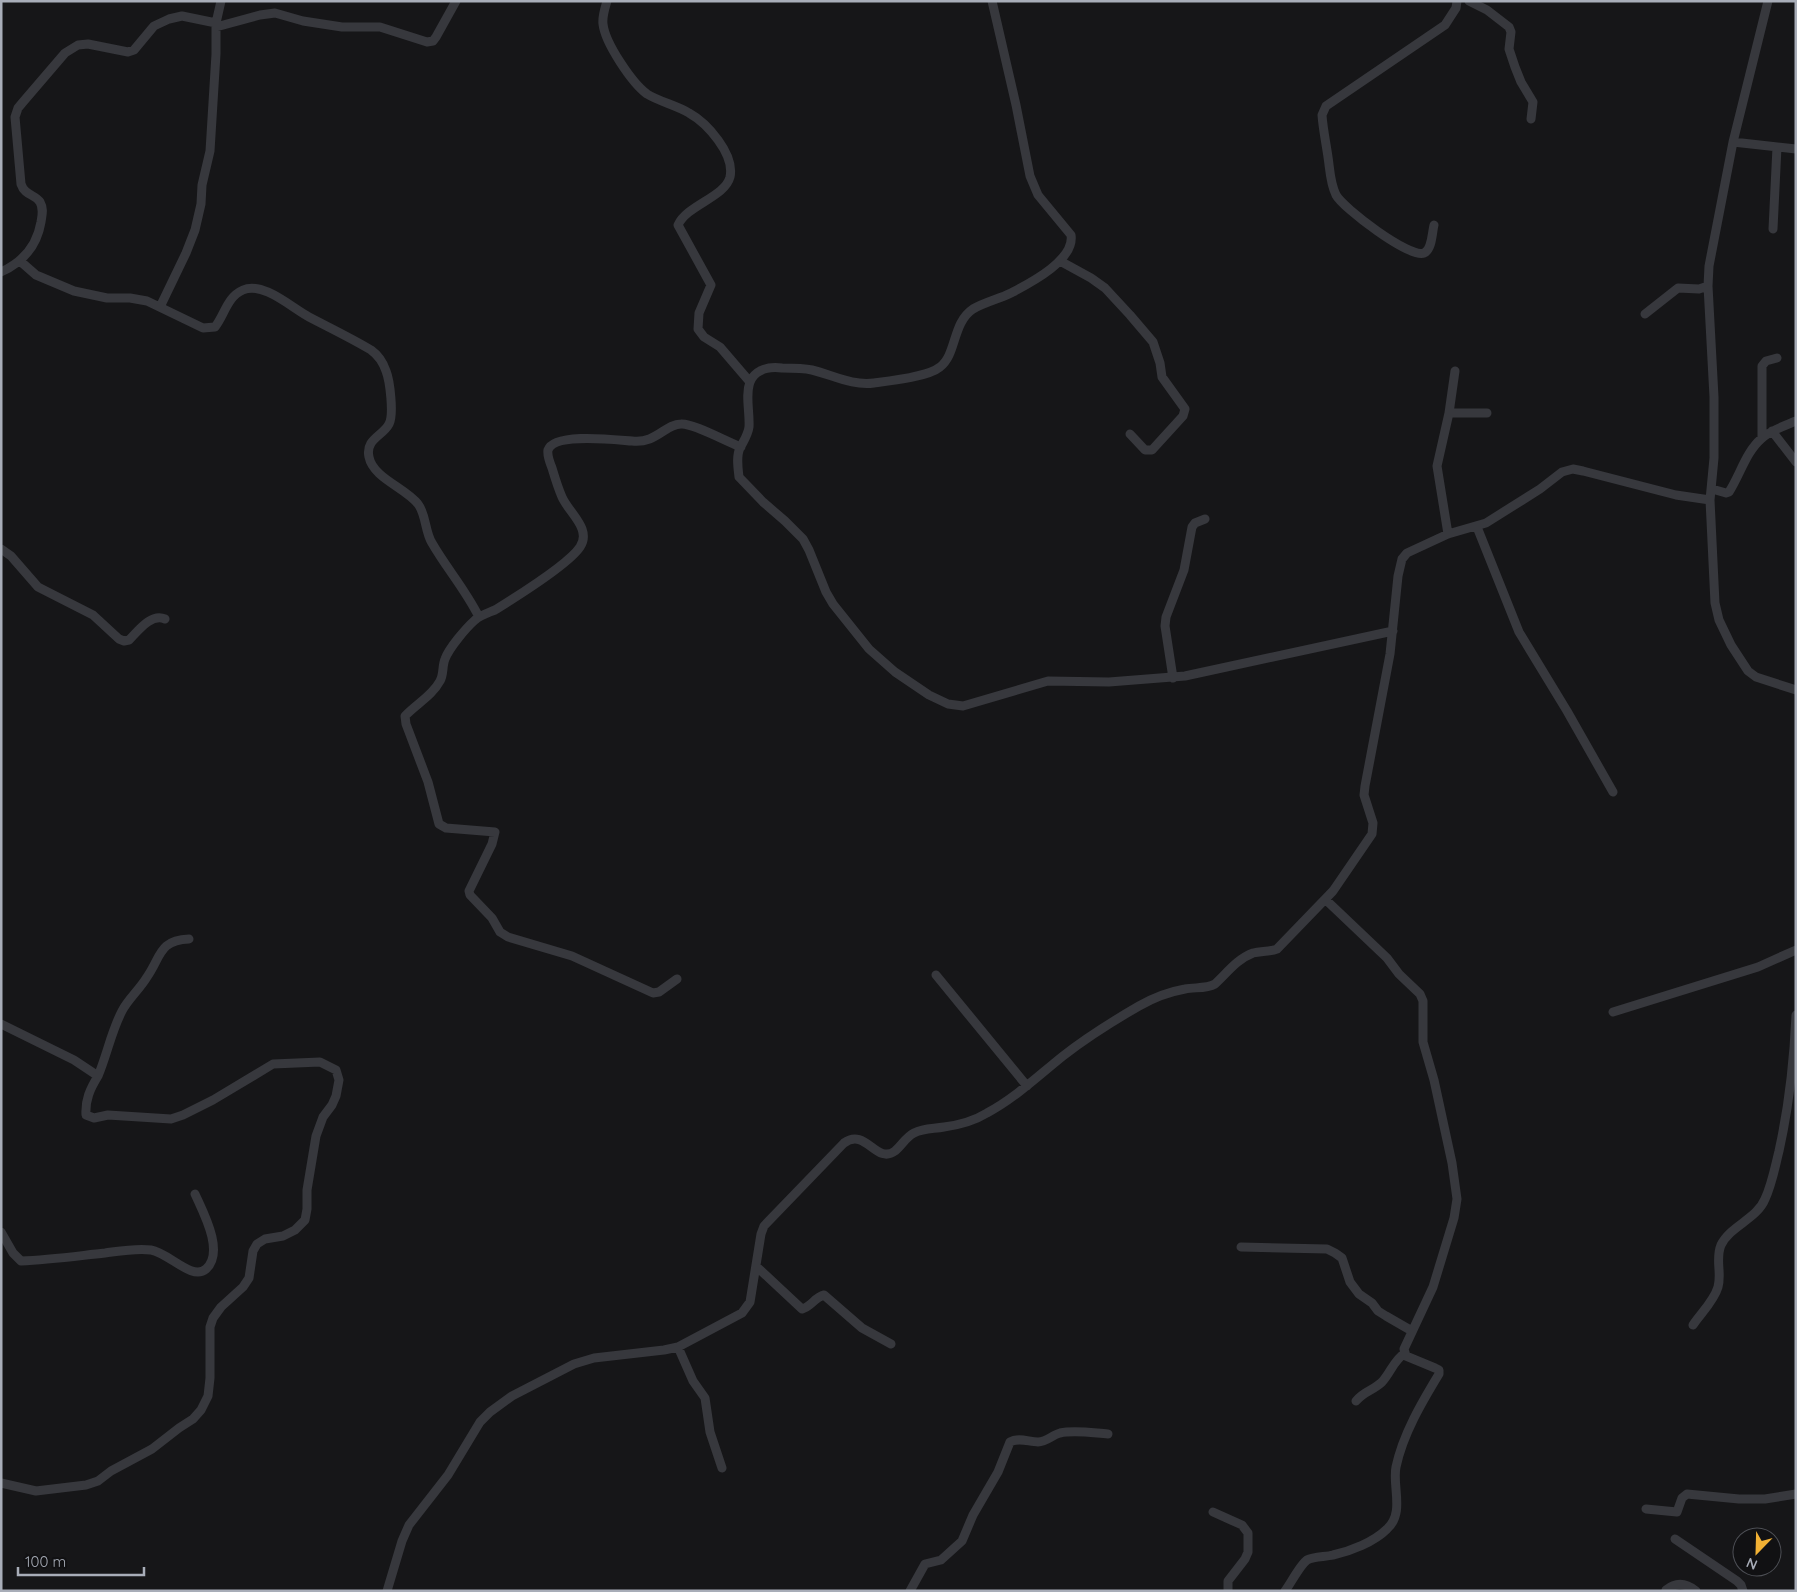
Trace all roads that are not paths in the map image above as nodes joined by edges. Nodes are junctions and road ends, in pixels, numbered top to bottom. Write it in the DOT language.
graph roads {
  1 [pos="221,1"];
  2 [pos="456,1"];
  3 [pos="607,1"];
  4 [pos="992,1"];
  5 [pos="1457,1"];
  6 [pos="1469,1"];
  7 [pos="1768,1"];
  8 [pos="216,25"];
  9 [pos="1531,119"];
  10 [pos="1733,142"];
  11 [pos="1777,147"];
  12 [pos="1796,149"];
  13 [pos="1434,225"];
  14 [pos="1773,229"];
  15 [pos="20,261"];
  16 [pos="1060,261"];
  17 [pos="1,272"];
  18 [pos="1708,286"];
  19 [pos="160,307"];
  20 [pos="1645,314"];
  21 [pos="1778,358"];
  22 [pos="1455,371"];
  23 [pos="750,382"];
  24 [pos="1449,413"];
  25 [pos="1487,413"];
  26 [pos="1796,421"];
  27 [pos="1772,431"];
  28 [pos="1130,434"];
  29 [pos="1762,438"];
  30 [pos="740,447"];
  31 [pos="1796,462"];
  32 [pos="1712,489"];
  33 [pos="1710,500"];
  34 [pos="1205,519"];
  35 [pos="1477,527"];
  36 [pos="1448,534"];
  37 [pos="1,549"];
  38 [pos="479,617"];
  39 [pos="166,619"];
  40 [pos="1393,631"];
  41 [pos="1173,678"];
  42 [pos="1796,690"];
  43 [pos="1613,792"];
  44 [pos="1326,900"];
  45 [pos="189,939"];
  46 [pos="1796,950"];
  47 [pos="936,975"];
  48 [pos="677,979"];
  49 [pos="1613,1012"];
  50 [pos="1796,1015"];
  51 [pos="1,1024"];
  52 [pos="98,1076"];
  53 [pos="1028,1086"];
  54 [pos="194,1194"];
  55 [pos="1,1232"];
  56 [pos="1241,1248"];
  57 [pos="757,1266"];
  58 [pos="1693,1325"];
  59 [pos="1412,1331"];
  60 [pos="892,1344"];
  61 [pos="678,1347"];
  62 [pos="1405,1353"];
  63 [pos="1356,1401"];
  64 [pos="1108,1434"];
  65 [pos="722,1468"];
  66 [pos="1,1483"];
  67 [pos="1796,1494"];
  68 [pos="1646,1509"];
  69 [pos="1213,1512"];
  70 [pos="1675,1539"];
  71 [pos="1666,1590"];
  72 [pos="387,1591"];
  73 [pos="910,1591"];
  74 [pos="1228,1591"];
  75 [pos="1284,1591"];
  76 [pos="1696,1591"];
  77 [pos="1743,1591"];
  1 -- 8 [label="street"];
  2 -- 8 [label="street"];
  3 -- 23 [label="street"];
  4 -- 16 [label="street"];
  5 -- 13 [label="street"];
  6 -- 9 [label="street"];
  7 -- 10 [label="street"];
  8 -- 15 [label="street"];
  8 -- 19 [label="street"];
  10 -- 11 [label="street"];
  10 -- 18 [label="street"];
  11 -- 12 [label="street"];
  11 -- 14 [label="street"];
  15 -- 17 [label="street"];
  15 -- 19 [label="street"];
  16 -- 23 [label="street"];
  16 -- 28 [label="street"];
  18 -- 20 [label="street"];
  18 -- 32 [label="street"];
  19 -- 38 [label="street"];
  21 -- 29 [label="street"];
  22 -- 24 [label="street"];
  23 -- 30 [label="street"];
  24 -- 25 [label="street"];
  24 -- 36 [label="street"];
  26 -- 27 [label="street"];
  27 -- 29 [label="street"];
  27 -- 31 [label="street"];
  29 -- 32 [label="street"];
  30 -- 38 [label="street"];
  30 -- 41 [label="street"];
  32 -- 33 [label="street"];
  33 -- 35 [label="street"];
  33 -- 42 [label="street"];
  34 -- 41 [label="street"];
  35 -- 36 [label="street"];
  35 -- 43 [label="street"];
  36 -- 40 [label="street"];
  37 -- 39 [label="street"];
  38 -- 48 [label="street"];
  40 -- 41 [label="street"];
  40 -- 44 [label="street"];
  44 -- 53 [label="street"];
  44 -- 59 [label="street"];
  45 -- 52 [label="street"];
  46 -- 49 [label="street"];
  47 -- 53 [label="street"];
  50 -- 58 [label="street"];
  51 -- 52 [label="street"];
  52 -- 66 [label="street"];
  53 -- 57 [label="street"];
  54 -- 55 [label="street"];
  56 -- 59 [label="street"];
  57 -- 60 [label="street"];
  57 -- 61 [label="street"];
  59 -- 62 [label="street"];
  61 -- 65 [label="street"];
  61 -- 72 [label="street"];
  62 -- 63 [label="street"];
  62 -- 75 [label="street"];
  64 -- 73 [label="street"];
  67 -- 68 [label="street"];
  69 -- 74 [label="street"];
  70 -- 77 [label="street"];
  71 -- 76 [label="street"];
}
